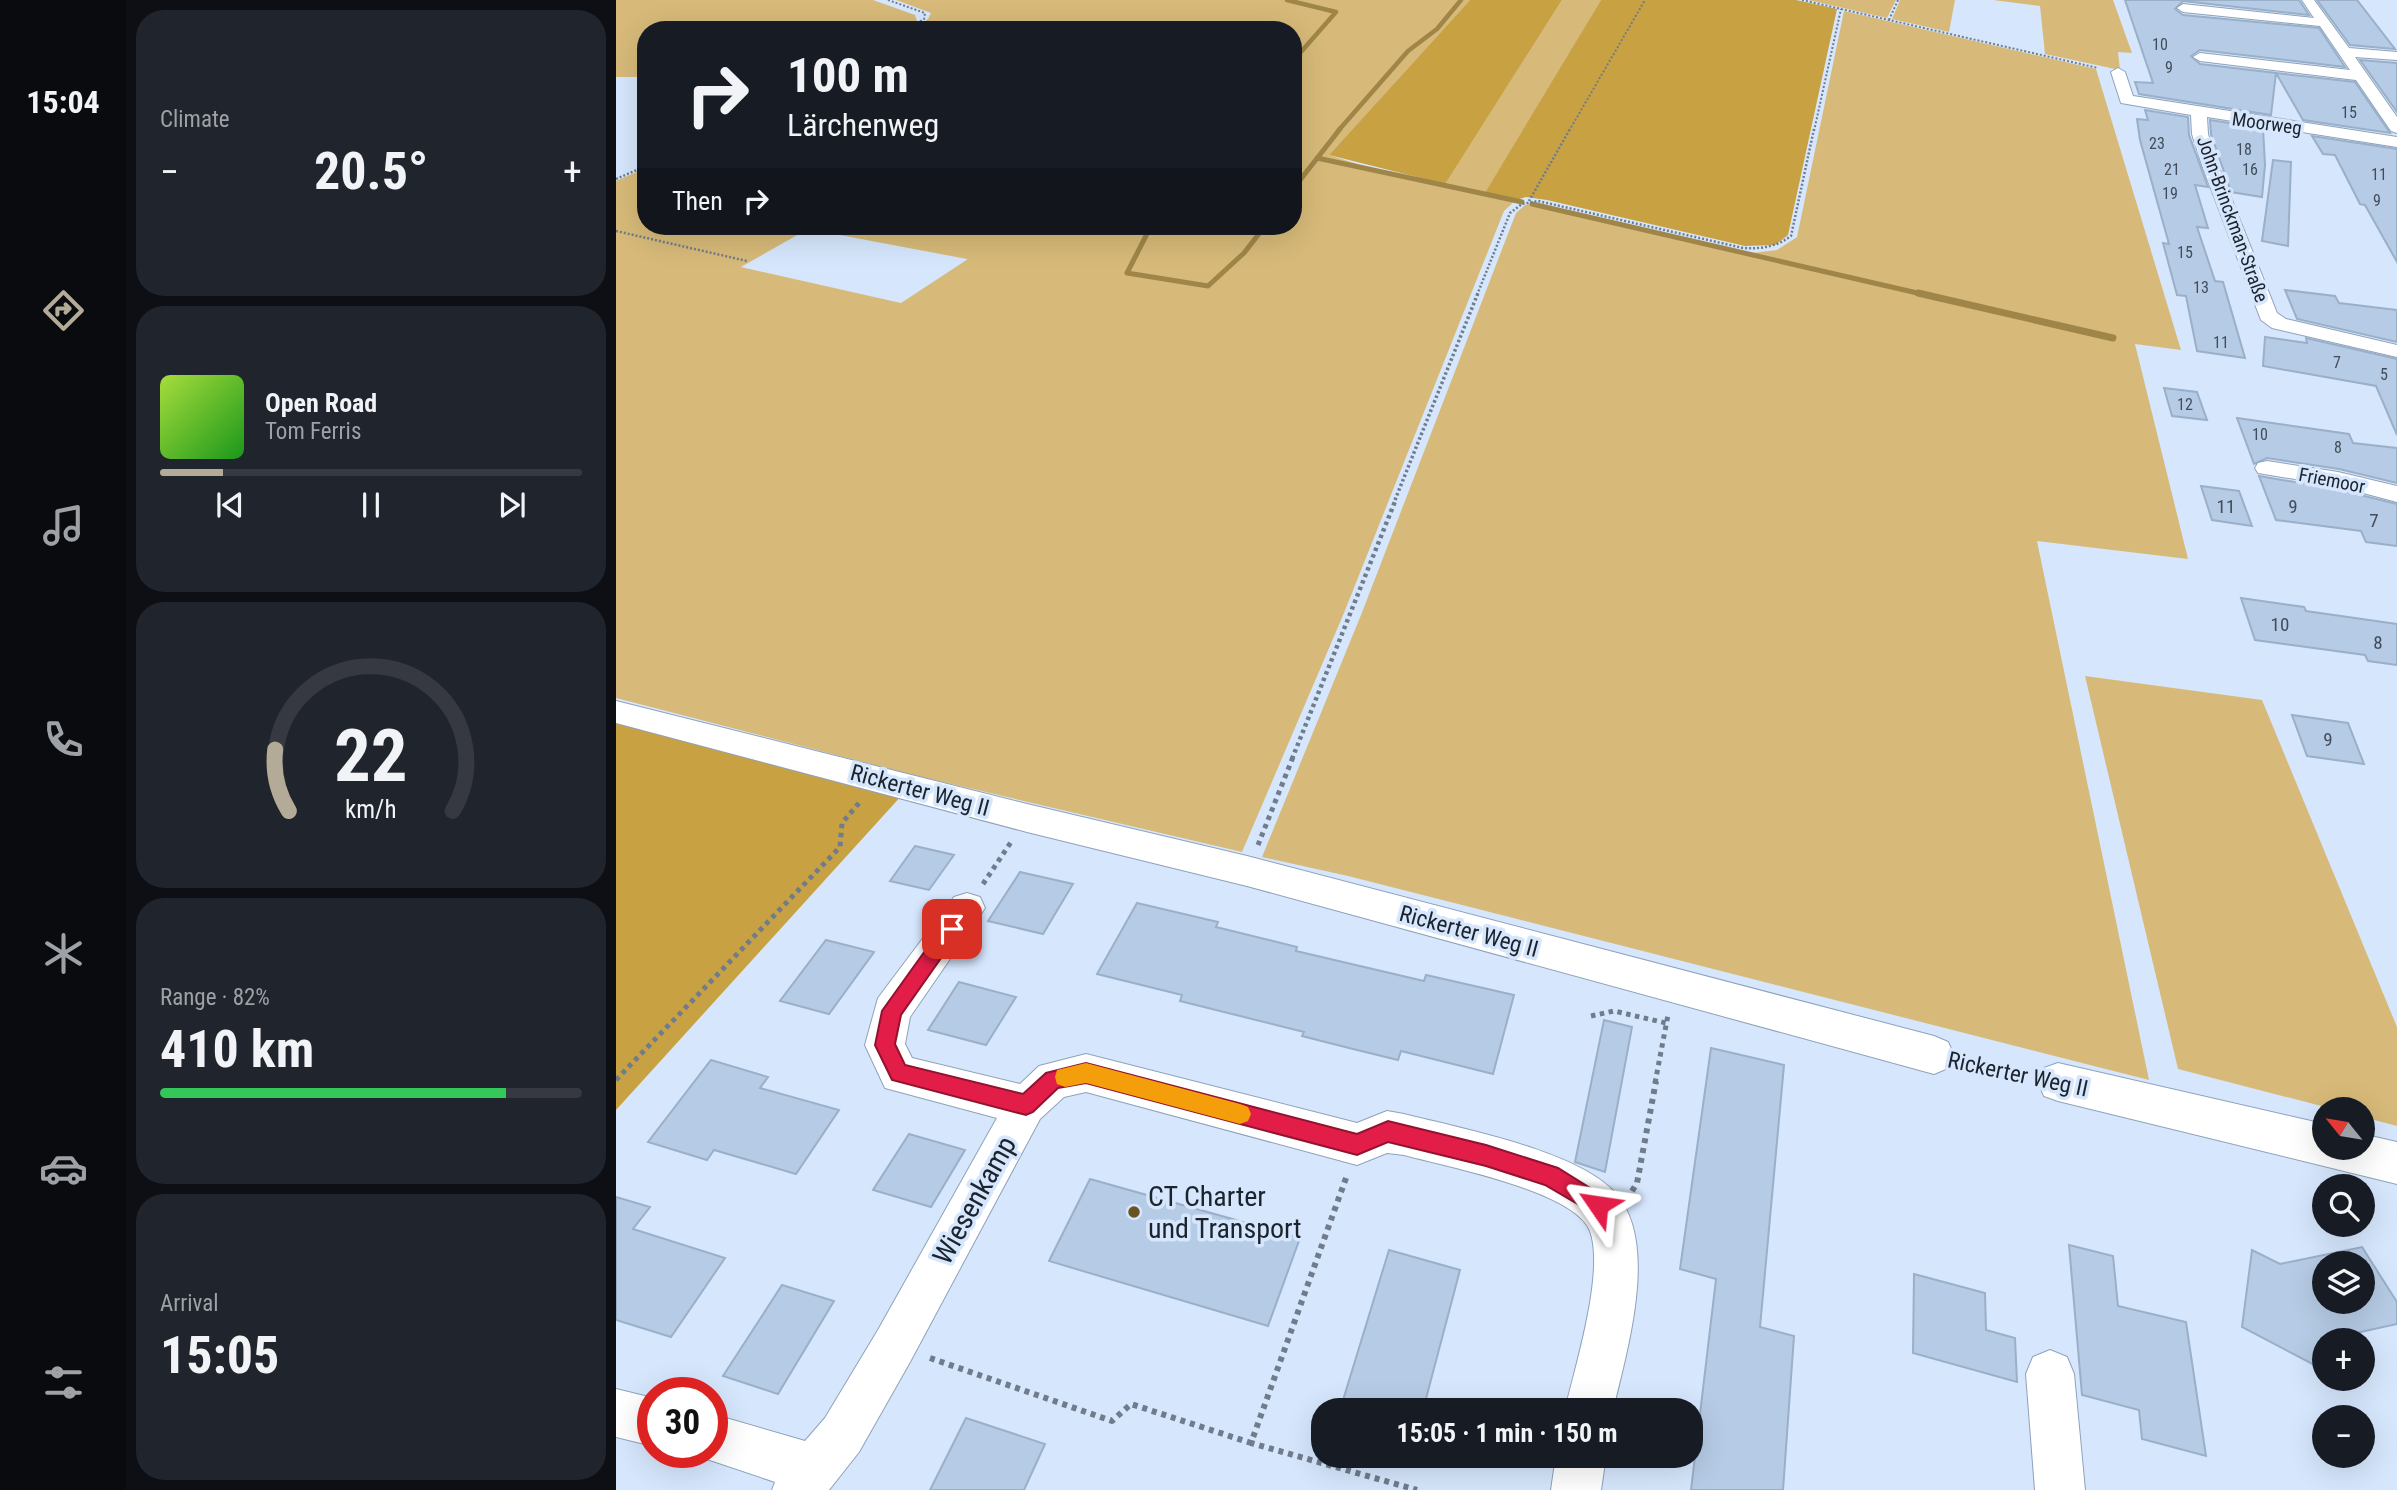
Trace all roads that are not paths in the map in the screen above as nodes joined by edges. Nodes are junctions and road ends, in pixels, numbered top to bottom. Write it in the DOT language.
graph roads {
  1 [pos="2308,0"];
  2 [pos="2183,8"];
  3 [pos="2326,23"];
  4 [pos="2343,52"];
  5 [pos="2397,56"];
  6 [pos="2200,57"];
  7 [pos="2118,72"];
  8 [pos="2359,76"];
  9 [pos="2199,113"];
  10 [pos="2397,128"];
  11 [pos="2397,142"];
  12 [pos="2397,351"];
  13 [pos="2267,468"];
  14 [pos="2397,494"];
  15 [pos="616,712"];
  16 [pos="967,908"];
  17 [pos="1934,1055"];
  18 [pos="2058,1082"];
  19 [pos="1026,1105"];
  20 [pos="2312,1142"];
  21 [pos="2375,1158"];
  22 [pos="2397,1163"];
  23 [pos="2050,1374"];
  24 [pos="1592,1398"];
  25 [pos="616,1413"];
  26 [pos="637,1418"];
  27 [pos="728,1445"];
  28 [pos="1579,1468"];
  29 [pos="805,1480"];
  30 [pos="1576,1490"];
  31 [pos="2060,1490"];
  1 -- 3 [label="street"];
  2 -- 3 [label="street"];
  3 -- 4 [label="street"];
  4 -- 5 [label="street"];
  4 -- 8 [label="street"];
  6 -- 8 [label="street"];
  7 -- 9 [label="street, Moorweg"];
  8 -- 10 [label="street"];
  9 -- 11 [label="street, Moorweg"];
  9 -- 12 [label="street, John-Brinckman-Straße"];
  13 -- 14 [label="street, Friemoor"];
  15 -- 17 [label="street, Rickerter Weg II"];
  16 -- 19 [label="street"];
  18 -- 20 [label="street, Rickerter Weg II"];
  19 -- 24 [label="street, Wiesenkamp"];
  19 -- 29 [label="street, Wiesenkamp"];
  21 -- 22 [label="street"];
  23 -- 31 [label="street"];
  25 -- 26 [label="street"];
  27 -- 29 [label="street"];
  28 -- 30 [label="street"];
}
